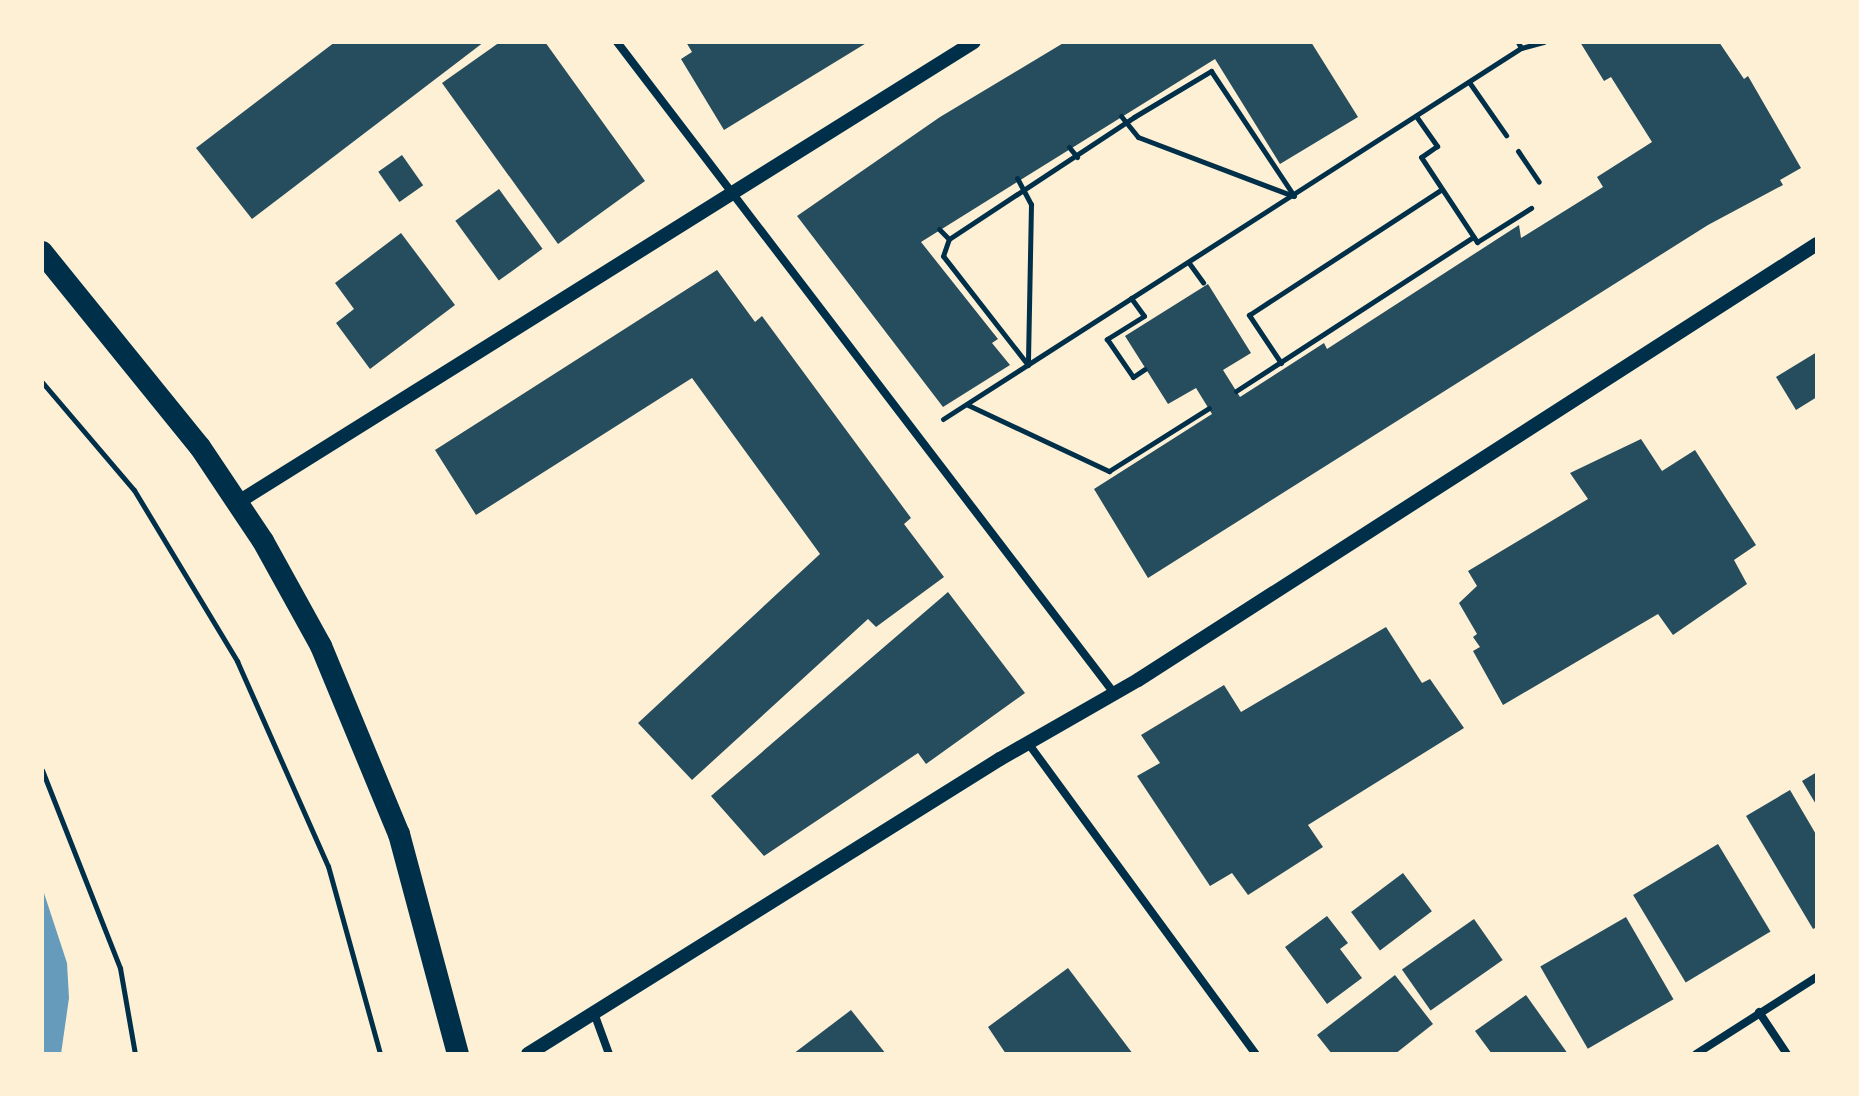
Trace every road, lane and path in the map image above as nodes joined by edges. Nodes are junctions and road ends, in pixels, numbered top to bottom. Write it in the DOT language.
graph roads {
  1 [pos="617,42"];
  2 [pos="974,42"];
  3 [pos="1544,42"];
  4 [pos="1520,45"];
  5 [pos="1469,82"];
  6 [pos="1121,116"];
  7 [pos="1416,116"];
  8 [pos="1127,124"];
  9 [pos="1506,135"];
  10 [pos="1069,147"];
  11 [pos="1518,151"];
  12 [pos="1077,157"];
  13 [pos="1017,178"];
  14 [pos="1539,182"];
  15 [pos="1025,189"];
  16 [pos="1441,190"];
  17 [pos="730,195"];
  18 [pos="1294,196"];
  19 [pos="1531,208"];
  20 [pos="939,229"];
  21 [pos="1473,237"];
  22 [pos="949,239"];
  23 [pos="1817,244"];
  24 [pos="42,252"];
  25 [pos="1189,263"];
  26 [pos="1203,282"];
  27 [pos="1131,298"];
  28 [pos="1281,363"];
  29 [pos="1028,365"];
  30 [pos="1145,369"];
  31 [pos="42,382"];
  32 [pos="1236,391"];
  33 [pos="967,405"];
  34 [pos="1209,408"];
  35 [pos="943,419"];
  36 [pos="237,503"];
  37 [pos="1114,693"];
  38 [pos="1028,743"];
  39 [pos="42,770"];
  40 [pos="1817,977"];
  41 [pos="1759,1012"];
  42 [pos="594,1013"];
  43 [pos="135,1054"];
  44 [pos="380,1054"];
  45 [pos="458,1054"];
  46 [pos="528,1054"];
  47 [pos="609,1054"];
  48 [pos="1256,1054"];
  49 [pos="1696,1054"];
  50 [pos="1787,1054"];
  1 -- 17 [label="street"];
  2 -- 17 [label="street"];
  3 -- 4 [label="path"];
  4 -- 5 [label="path"];
  5 -- 7 [label="path"];
  5 -- 9 [label="path"];
  6 -- 8 [label="path"];
  7 -- 16 [label="path"];
  7 -- 18 [label="path"];
  8 -- 12 [label="path"];
  8 -- 18 [label="path"];
  8 -- 18 [label="path"];
  10 -- 12 [label="path"];
  11 -- 14 [label="path"];
  12 -- 15 [label="path"];
  13 -- 15 [label="path"];
  15 -- 22 [label="path"];
  15 -- 29 [label="path"];
  16 -- 21 [label="path"];
  16 -- 28 [label="path"];
  17 -- 36 [label="street"];
  17 -- 37 [label="street"];
  18 -- 25 [label="path"];
  19 -- 21 [label="path"];
  20 -- 22 [label="path"];
  21 -- 28 [label="path"];
  22 -- 29 [label="path"];
  23 -- 37 [label="street"];
  24 -- 36 [label="highway"];
  25 -- 26 [label="path"];
  25 -- 27 [label="path"];
  27 -- 29 [label="path"];
  27 -- 30 [label="path"];
  28 -- 32 [label="path"];
  29 -- 33 [label="path"];
  31 -- 44 [label="path"];
  33 -- 34 [label="path"];
  33 -- 35 [label="path"];
  36 -- 45 [label="highway"];
  37 -- 38 [label="street"];
  38 -- 42 [label="street"];
  38 -- 48 [label="street"];
  39 -- 43 [label="path"];
  40 -- 41 [label="street"];
  41 -- 49 [label="street"];
  41 -- 50 [label="street"];
  42 -- 46 [label="street"];
  42 -- 47 [label="street"];
}
